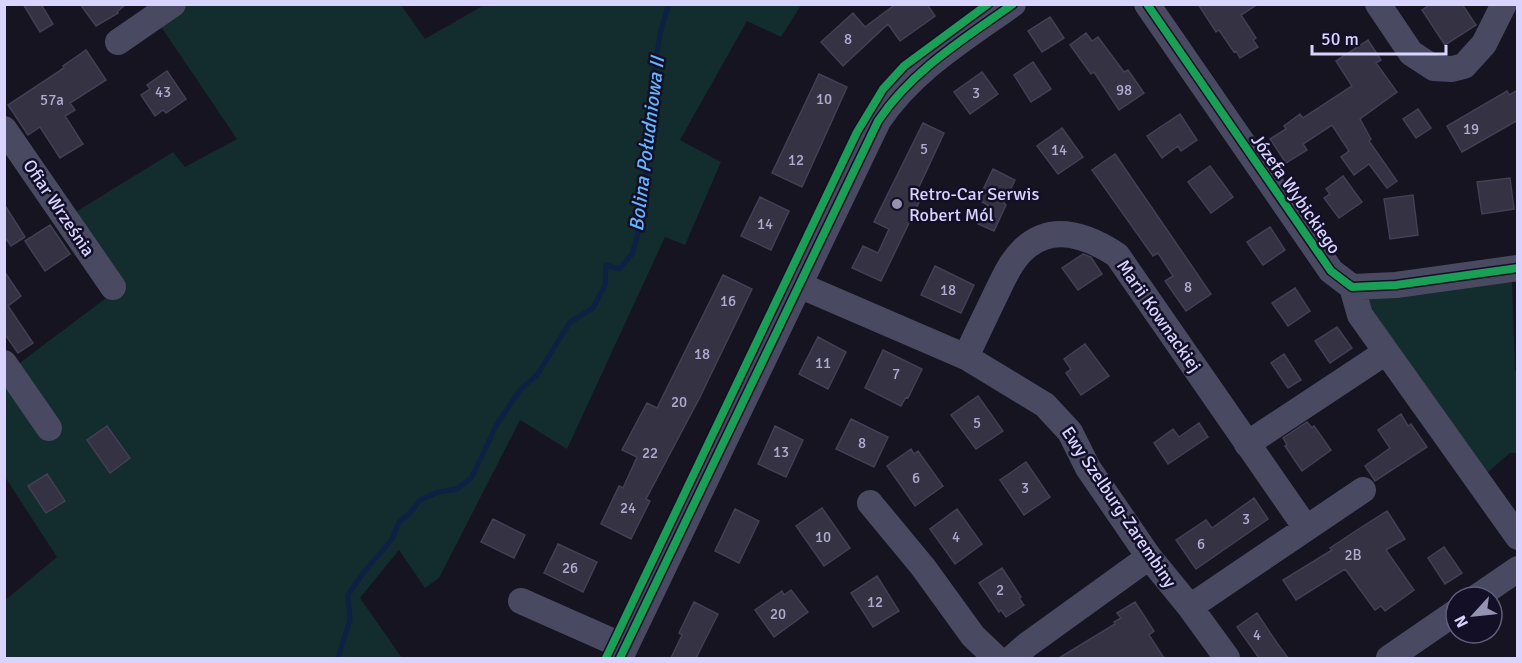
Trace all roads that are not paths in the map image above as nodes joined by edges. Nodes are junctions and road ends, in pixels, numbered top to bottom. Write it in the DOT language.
graph roads {
  1 [pos="173,4"];
  2 [pos="1013,4"];
  3 [pos="1147,4"];
  4 [pos="1378,4"];
  5 [pos="1504,4"];
  6 [pos="118,42"];
  7 [pos="4,129"];
  8 [pos="1518,268"];
  9 [pos="799,285"];
  10 [pos="113,287"];
  11 [pos="1352,287"];
  12 [pos="1386,352"];
  13 [pos="966,357"];
  14 [pos="4,363"];
  15 [pos="49,428"];
  16 [pos="1247,444"];
  17 [pos="1363,490"];
  18 [pos="870,503"];
  19 [pos="1306,528"];
  20 [pos="1518,537"];
  21 [pos="1149,557"];
  22 [pos="1518,569"];
  23 [pos="1495,585"];
  24 [pos="521,601"];
  25 [pos="1190,607"];
  26 [pos="1444,620"];
  27 [pos="623,653"];
  28 [pos="996,658"];
  29 [pos="1012,658"];
  30 [pos="1227,658"];
  31 [pos="1389,658"];
  1 -- 6 [label="street"];
  2 -- 9 [label="street"];
  3 -- 11 [label="street, Józefa Wybickiego"];
  4 -- 5 [label="street"];
  7 -- 10 [label="street, Ofiar Września"];
  8 -- 11 [label="street"];
  9 -- 13 [label="street, Ewy Szelburg-Zarembiny"];
  9 -- 27 [label="street"];
  11 -- 12 [label="street"];
  12 -- 16 [label="street"];
  12 -- 20 [label="street"];
  13 -- 16 [label="street, Marii Kownackiej"];
  13 -- 21 [label="street, Ewy Szelburg-Zarembiny"];
  14 -- 15 [label="street"];
  16 -- 19 [label="street, Marii Kownackiej"];
  17 -- 19 [label="street"];
  18 -- 28 [label="street"];
  19 -- 25 [label="street"];
  21 -- 25 [label="street, Ewy Szelburg-Zarembiny"];
  21 -- 29 [label="street"];
  22 -- 23 [label="street"];
  24 -- 27 [label="street"];
  25 -- 30 [label="street, Ewy Szelburg-Zarembiny"];
  26 -- 31 [label="street"];
}
